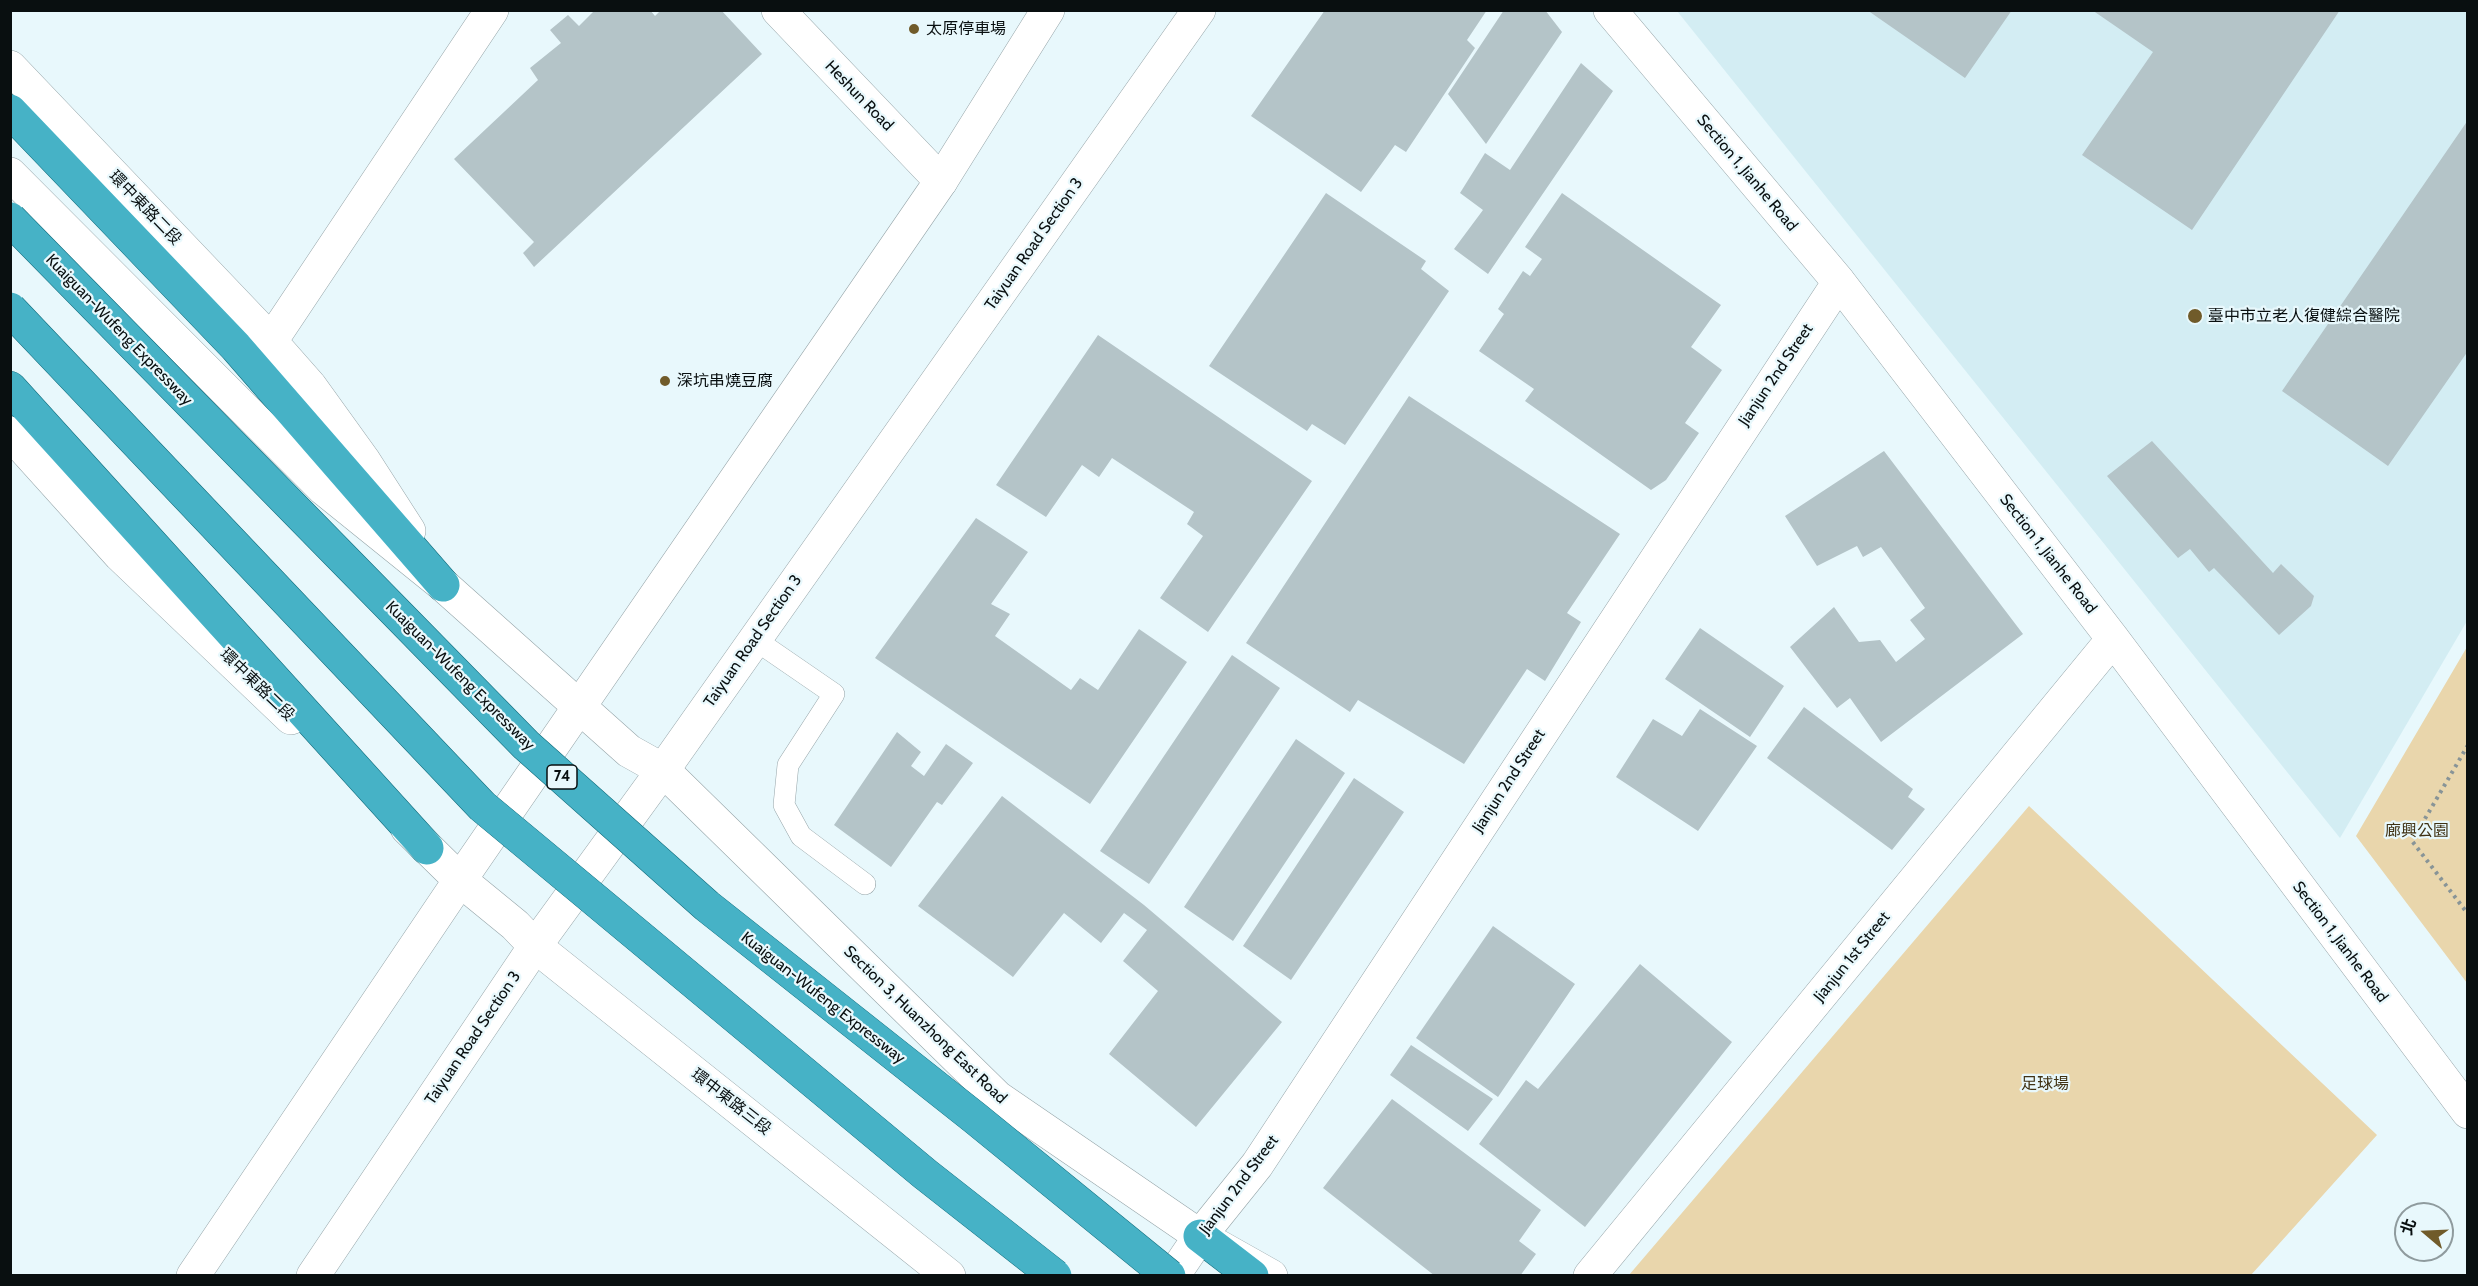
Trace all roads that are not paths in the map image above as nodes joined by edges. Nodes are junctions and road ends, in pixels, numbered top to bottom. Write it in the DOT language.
graph roads {
  1 [pos="492,10"];
  2 [pos="778,10"];
  3 [pos="1048,10"];
  4 [pos="1199,10"];
  5 [pos="1610,10"];
  6 [pos="10,67"];
  7 [pos="10,111"];
  8 [pos="10,174"];
  9 [pos="941,181"];
  10 [pos="10,219"];
  11 [pos="1839,282"];
  12 [pos="10,309"];
  13 [pos="271,341"];
  14 [pos="10,388"];
  15 [pos="10,433"];
  16 [pos="443,585"];
  17 [pos="754,639"];
  18 [pos="2113,639"];
  19 [pos="579,708"];
  20 [pos="629,751"];
  21 [pos="663,770"];
  22 [pos="428,848"];
  23 [pos="460,880"];
  24 [pos="865,884"];
  25 [pos="525,936"];
  26 [pos="2468,1112"];
  27 [pos="1200,1236"];
  28 [pos="193,1275"];
  29 [pos="313,1275"];
  30 [pos="949,1275"];
  31 [pos="1055,1275"];
  32 [pos="1171,1275"];
  33 [pos="1242,1275"];
  34 [pos="1252,1275"];
  35 [pos="1270,1275"];
  36 [pos="1590,1275"];
  1 -- 13 [label="street"];
  2 -- 9 [label="street, Heshun Road"];
  3 -- 9 [label="street"];
  4 -- 17 [label="street, Taiyuan Road Section 3"];
  5 -- 11 [label="street, Section 1, Jianhe Road"];
  6 -- 13 [label="street, 環中東路二段"];
  7 -- 16 [label="highway"];
  8 -- 16 [label="street, 環中東路二段"];
  9 -- 19 [label="street"];
  10 -- 32 [label="highway, Kuaiguan-Wufeng Expressway / 74, bridge"];
  11 -- 18 [label="street, Section 1, Jianhe Road"];
  11 -- 27 [label="street, Jianjun 2nd Street"];
  12 -- 31 [label="highway, bridge"];
  13 -- 16 [label="street, 環中東路二段"];
  14 -- 22 [label="highway"];
  15 -- 22 [label="street, 環中東路二段"];
  16 -- 19 [label="street, 環中東路二段"];
  17 -- 21 [label="street, Taiyuan Road Section 3"];
  17 -- 24 [label="lane"];
  18 -- 26 [label="street, Section 1, Jianhe Road"];
  18 -- 36 [label="street, Jianjun 1st Street"];
  19 -- 20 [label="street, 環中東路二段"];
  19 -- 23 [label="street"];
  20 -- 21 [label="street, Section 3, Huanzhong East Road"];
  21 -- 25 [label="street, Taiyuan Road Section 3"];
  21 -- 27 [label="street, Section 3, Huanzhong East Road"];
  22 -- 23 [label="street, 環中東路二段"];
  23 -- 25 [label="street, 環中東路二段"];
  23 -- 28 [label="street"];
  25 -- 29 [label="street, Taiyuan Road Section 3"];
  25 -- 30 [label="street, 環中東路三段"];
  27 -- 32 [label="street, Jianjun 2nd Street"];
  27 -- 33 [label="street, Section 3, Huanzhong East Road"];
  27 -- 34 [label="highway"];
  27 -- 35 [label="street"];
}
